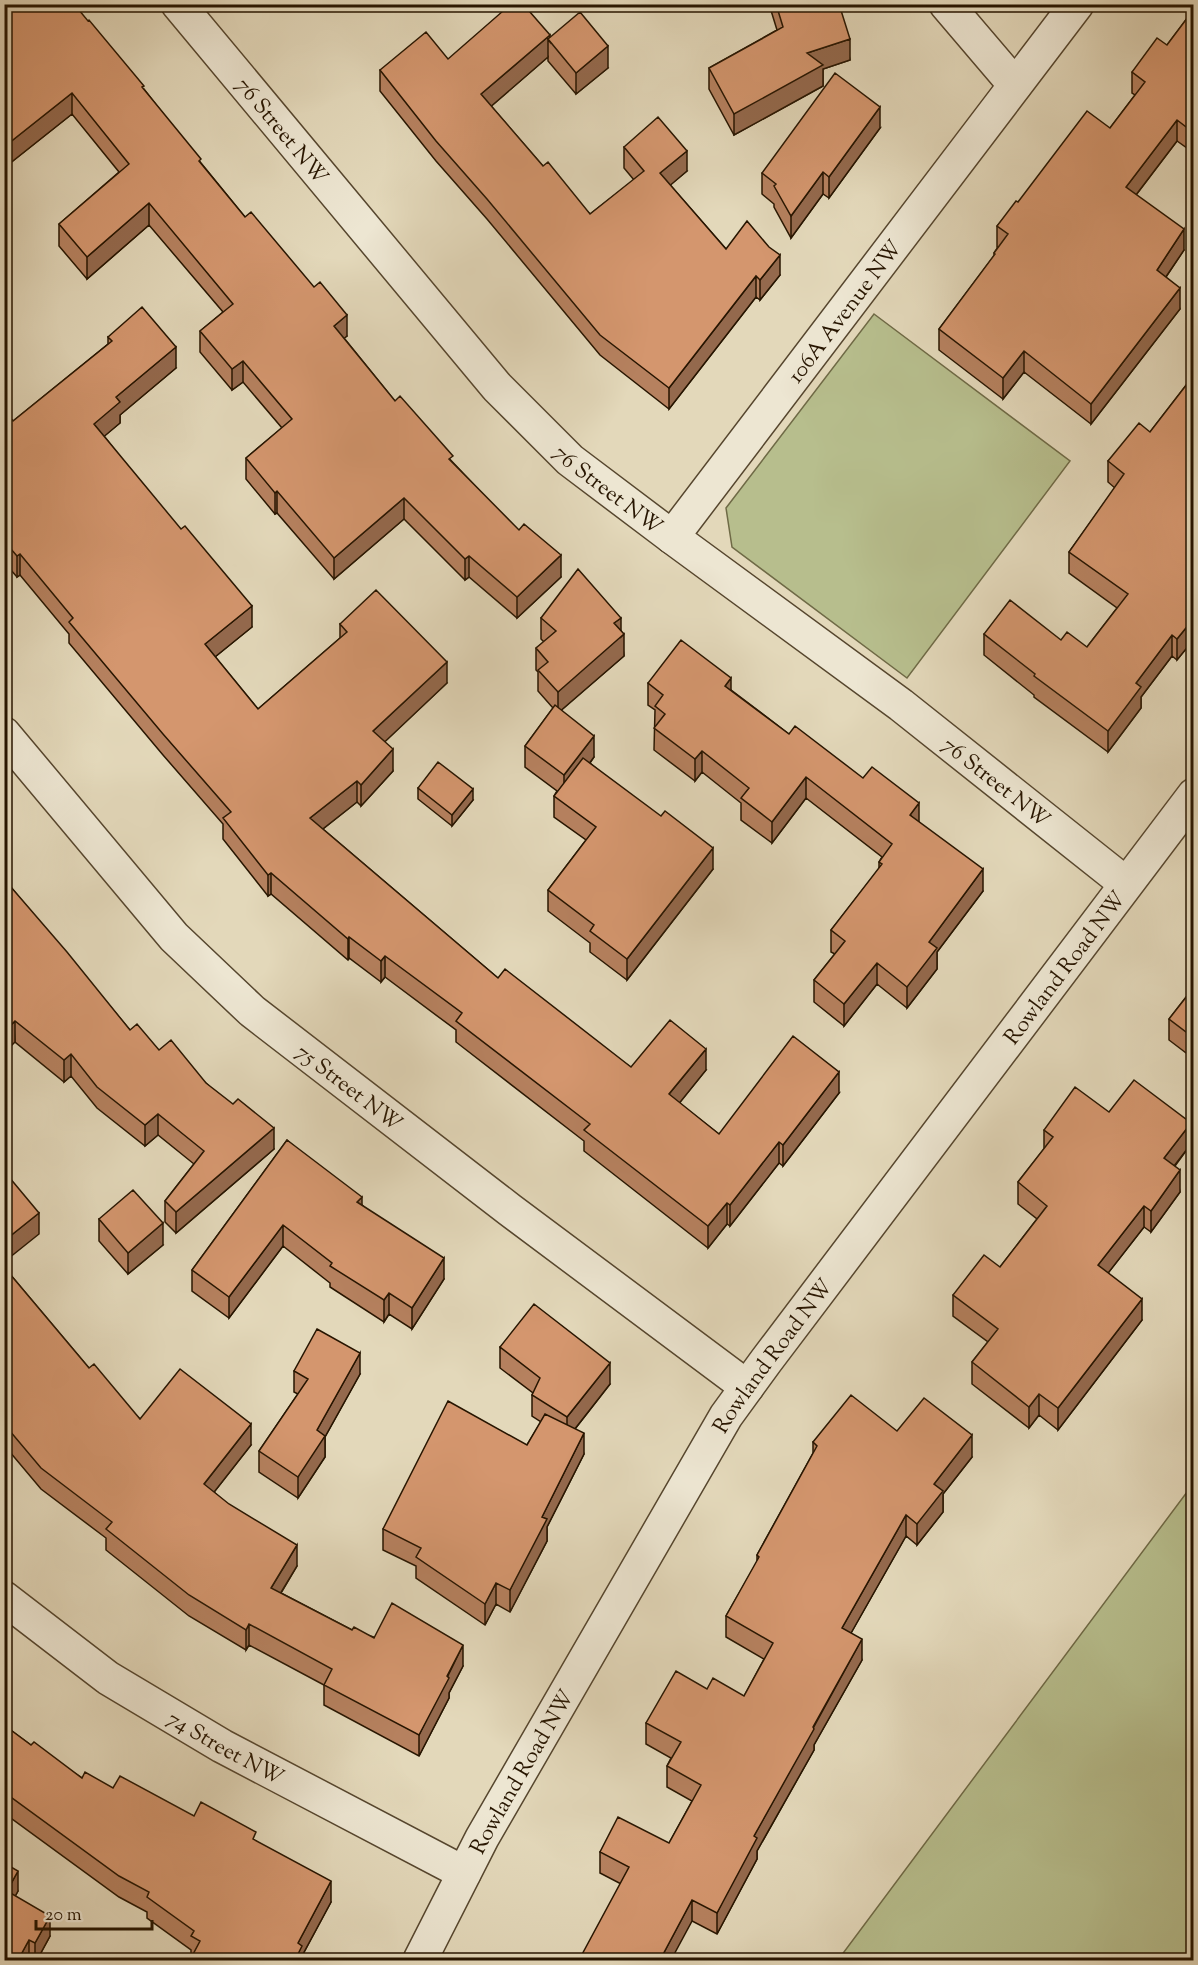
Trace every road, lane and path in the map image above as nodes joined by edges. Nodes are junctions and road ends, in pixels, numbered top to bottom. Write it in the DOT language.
graph roads {
  1 [pos="178,4"];
  2 [pos="946,4"];
  3 [pos="1077,4"];
  4 [pos="1016,85"];
  5 [pos="672,537"];
  6 [pos="4,734"];
  7 [pos="1194,795"];
  8 [pos="1125,883"];
  9 [pos="747,1387"];
  10 [pos="4,1598"];
  11 [pos="464,1873"];
  12 [pos="420,1960"];
  1 -- 5 [label="street, 76 Street NW"];
  2 -- 4 [label="street"];
  3 -- 4 [label="street, 106A Avenue NW"];
  4 -- 5 [label="street, 106A Avenue NW"];
  5 -- 8 [label="street, 76 Street NW"];
  6 -- 9 [label="street, 75 Street NW"];
  7 -- 8 [label="street, Rowland Road NW"];
  8 -- 9 [label="street, Rowland Road NW"];
  9 -- 11 [label="street, Rowland Road NW"];
  10 -- 11 [label="street, 74 Street NW"];
  11 -- 12 [label="street, Rowland Road NW"];
}
